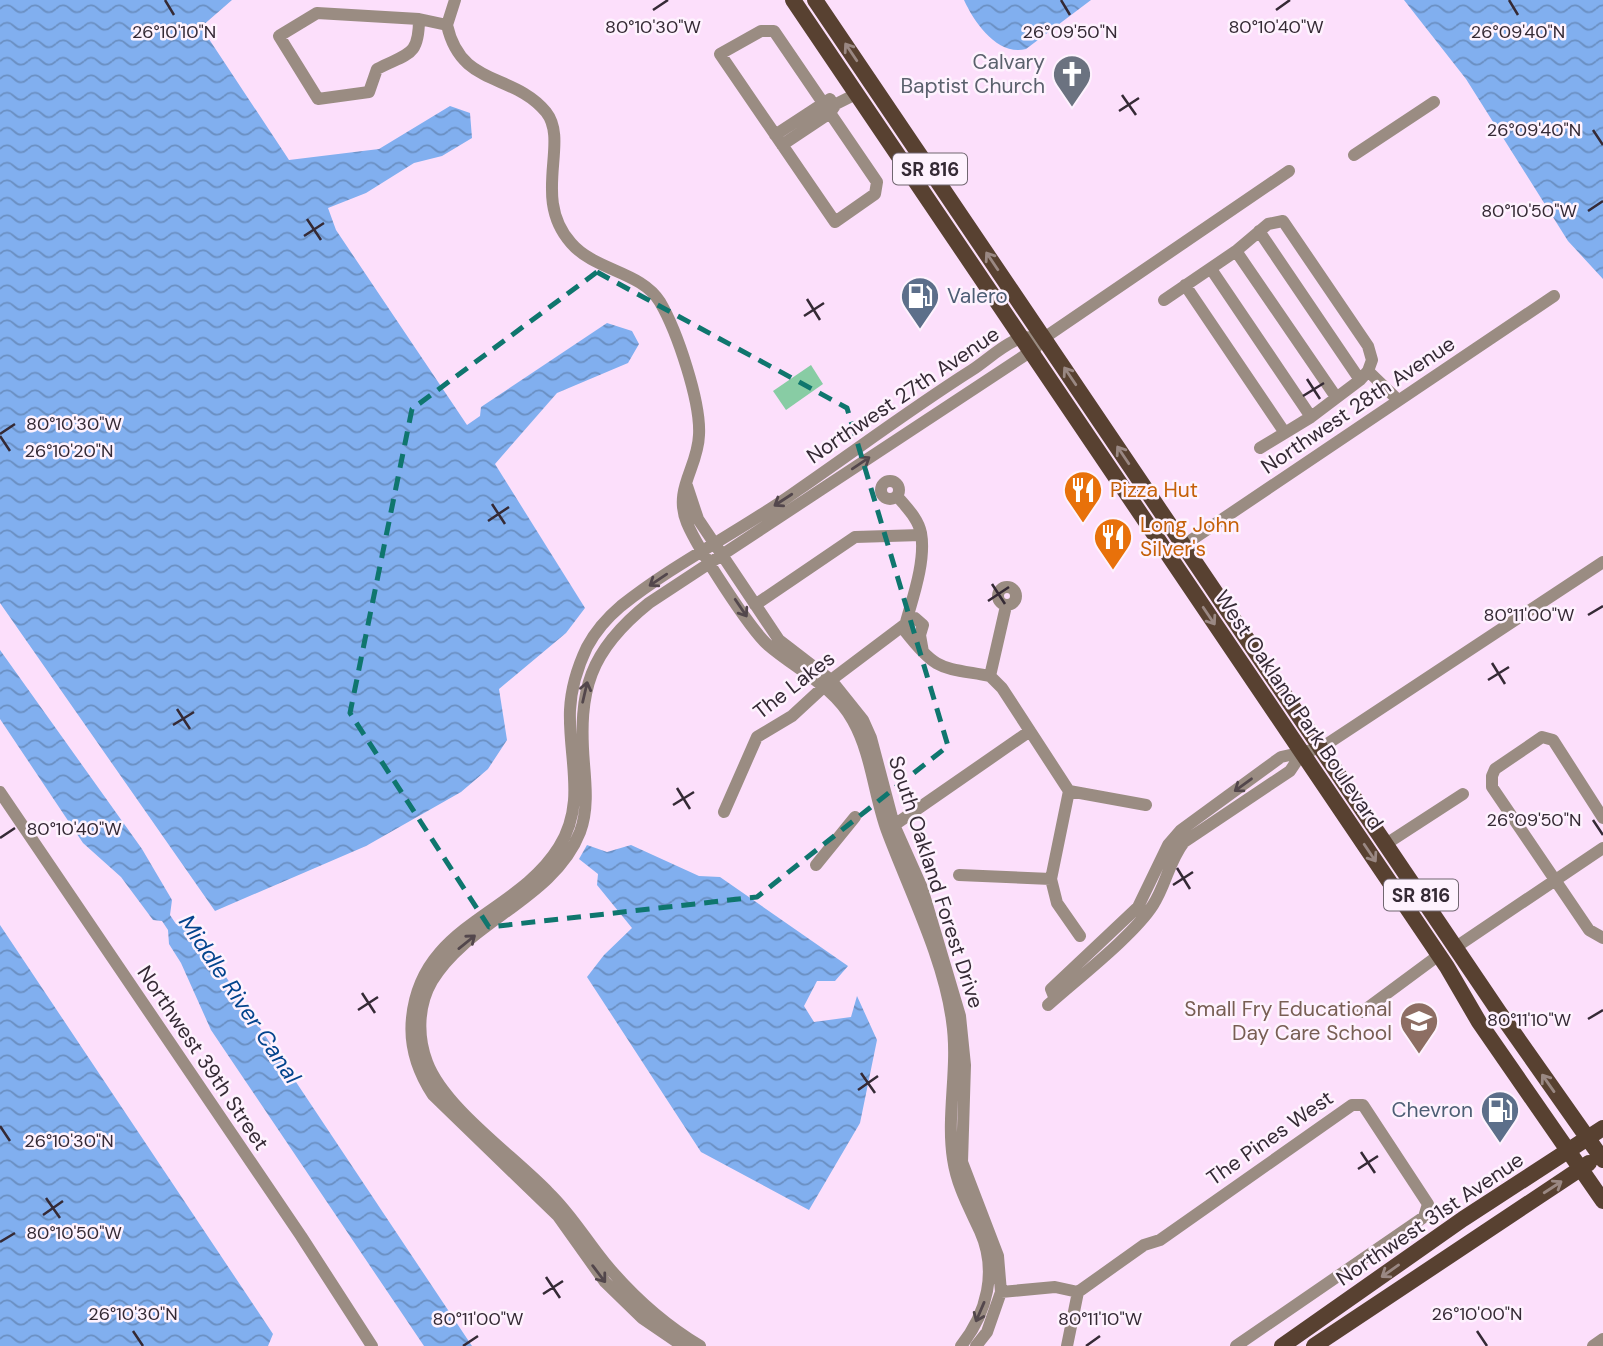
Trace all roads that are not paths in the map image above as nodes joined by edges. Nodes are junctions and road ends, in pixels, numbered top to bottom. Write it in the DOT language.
graph roads {
  1 [pos="455,0"];
  2 [pos="793,0"];
  3 [pos="815,0"];
  4 [pos="419,19"];
  5 [pos="447,24"];
  6 [pos="840,69"];
  7 [pos="867,76"];
  8 [pos="853,89"];
  9 [pos="879,95"];
  10 [pos="1434,102"];
  11 [pos="827,108"];
  12 [pos="778,140"];
  13 [pos="1354,155"];
  14 [pos="1289,171"];
  15 [pos="1259,231"];
  16 [pos="1236,251"];
  17 [pos="1211,269"];
  18 [pos="1185,285"];
  19 [pos="1554,296"];
  20 [pos="1164,300"];
  21 [pos="1021,338"];
  22 [pos="1044,338"];
  23 [pos="1032,354"];
  24 [pos="1364,375"];
  25 [pos="1336,397"];
  26 [pos="1398,400"];
  27 [pos="1311,417"];
  28 [pos="1285,433"];
  29 [pos="1260,448"];
  30 [pos="687,475"];
  31 [pos="897,496"];
  32 [pos="921,535"];
  33 [pos="1158,540"];
  34 [pos="1184,545"];
  35 [pos="720,550"];
  36 [pos="702,551"];
  37 [pos="1171,559"];
  38 [pos="1603,562"];
  39 [pos="711,563"];
  40 [pos="1202,572"];
  41 [pos="755,606"];
  42 [pos="1006,606"];
  43 [pos="910,625"];
  44 [pos="990,676"];
  45 [pos="827,683"];
  46 [pos="1030,731"];
  47 [pos="1321,748"];
  48 [pos="1302,753"];
  49 [pos="0,792"];
  50 [pos="1069,792"];
  51 [pos="1463,794"];
  52 [pos="1146,805"];
  53 [pos="724,812"];
  54 [pos="855,817"];
  55 [pos="1603,818"];
  56 [pos="890,828"];
  57 [pos="1386,844"];
  58 [pos="1603,848"];
  59 [pos="816,865"];
  60 [pos="959,876"];
  61 [pos="1051,878"];
  62 [pos="1555,880"];
  63 [pos="1080,936"];
  64 [pos="1599,937"];
  65 [pos="1429,940"];
  66 [pos="1455,947"];
  67 [pos="1439,955"];
  68 [pos="1470,969"];
  69 [pos="1051,1002"];
  70 [pos="1362,1012"];
  71 [pos="957,1028"];
  72 [pos="1603,1128"];
  73 [pos="1587,1139"];
  74 [pos="1568,1151"];
  75 [pos="1602,1157"];
  76 [pos="1580,1169"];
  77 [pos="1603,1201"];
  78 [pos="1002,1292"];
  79 [pos="1078,1292"];
  80 [pos="372,1346"];
  81 [pos="683,1346"];
  82 [pos="700,1346"];
  83 [pos="961,1346"];
  84 [pos="976,1346"];
  85 [pos="1066,1346"];
  86 [pos="1236,1346"];
  87 [pos="1282,1346"];
  88 [pos="1314,1346"];
  1 -- 5 [label="street"];
  2 -- 6 [label="main road, West Oakland Park Boulevard / SR 816"];
  7 -- 3 [label="main road, West Oakland Park Boulevard / SR 816, one-way"];
  4 -- 4 [label="street"];
  4 -- 5 [label="street"];
  5 -- 30 [label="street"];
  6 -- 7 [label="main road"];
  6 -- 8 [label="main road, West Oakland Park Boulevard / SR 816"];
  7 -- 9 [label="main road, West Oakland Park Boulevard / SR 816"];
  8 -- 9 [label="main road"];
  8 -- 11 [label="street"];
  8 -- 21 [label="main road, West Oakland Park Boulevard / SR 816"];
  22 -- 9 [label="main road, West Oakland Park Boulevard / SR 816, one-way"];
  10 -- 13 [label="street"];
  11 -- 12 [label="street"];
  11 -- 12 [label="street"];
  11 -- 12 [label="street"];
  14 -- 22 [label="street"];
  15 -- 16 [label="street"];
  15 -- 24 [label="street"];
  15 -- 24 [label="street"];
  16 -- 17 [label="street"];
  16 -- 25 [label="street"];
  17 -- 18 [label="street"];
  17 -- 27 [label="street"];
  18 -- 20 [label="street"];
  18 -- 28 [label="street"];
  19 -- 26 [label="street, Northwest 28th Avenue"];
  21 -- 22 [label="street, Northwest 27th Avenue"];
  21 -- 23 [label="main road, West Oakland Park Boulevard / SR 816"];
  21 -- 35 [label="street, Northwest 27th Avenue, one-way"];
  22 -- 23 [label="street"];
  34 -- 22 [label="main road, West Oakland Park Boulevard / SR 816, one-way"];
  23 -- 33 [label="main road, West Oakland Park Boulevard / SR 816"];
  35 -- 23 [label="street, one-way"];
  24 -- 25 [label="street"];
  24 -- 26 [label="street"];
  25 -- 27 [label="street"];
  26 -- 34 [label="street, Northwest 28th Avenue"];
  27 -- 28 [label="street"];
  28 -- 29 [label="street"];
  30 -- 35 [label="street, South Oakland Forest Drive"];
  30 -- 36 [label="street, South Oakland Forest Drive"];
  31 -- 32 [label="street"];
  32 -- 41 [label="street"];
  32 -- 43 [label="street"];
  33 -- 34 [label="main road"];
  33 -- 37 [label="main road, West Oakland Park Boulevard / SR 816"];
  34 -- 40 [label="main road, West Oakland Park Boulevard / SR 816"];
  35 -- 36 [label="street"];
  35 -- 39 [label="street"];
  35 -- 41 [label="street, South Oakland Forest Drive"];
  36 -- 39 [label="street, South Oakland Forest Drive"];
  36 -- 81 [label="street, one-way"];
  37 -- 40 [label="main road"];
  37 -- 48 [label="main road, West Oakland Park Boulevard / SR 816, one-way"];
  38 -- 47 [label="street"];
  39 -- 45 [label="street, South Oakland Forest Drive, one-way"];
  82 -- 39 [label="street, one-way"];
  40 -- 47 [label="main road, West Oakland Park Boulevard / SR 816"];
  41 -- 45 [label="street, South Oakland Forest Drive"];
  42 -- 44 [label="street"];
  43 -- 44 [label="street"];
  43 -- 45 [label="street, The Lakes"];
  44 -- 46 [label="street"];
  45 -- 53 [label="street, The Lakes"];
  45 -- 56 [label="street, South Oakland Forest Drive"];
  46 -- 50 [label="street"];
  46 -- 56 [label="street"];
  47 -- 48 [label="street"];
  47 -- 57 [label="main road, West Oakland Park Boulevard / SR 816"];
  48 -- 65 [label="main road, West Oakland Park Boulevard / SR 816, one-way"];
  48 -- 69 [label="street"];
  49 -- 80 [label="street, Northwest 39th Street"];
  50 -- 52 [label="street"];
  50 -- 61 [label="street"];
  51 -- 57 [label="street"];
  54 -- 59 [label="street"];
  55 -- 62 [label="street"];
  56 -- 71 [label="street, South Oakland Forest Drive"];
  57 -- 66 [label="main road, West Oakland Park Boulevard / SR 816"];
  58 -- 62 [label="street"];
  60 -- 61 [label="street"];
  61 -- 63 [label="street"];
  62 -- 64 [label="street"];
  62 -- 66 [label="street"];
  65 -- 66 [label="main road"];
  65 -- 67 [label="main road, West Oakland Park Boulevard / SR 816"];
  66 -- 68 [label="main road, West Oakland Park Boulevard / SR 816"];
  67 -- 68 [label="main road"];
  67 -- 70 [label="street"];
  67 -- 74 [label="main road, West Oakland Park Boulevard / SR 816"];
  73 -- 68 [label="main road, West Oakland Park Boulevard / SR 816, one-way"];
  71 -- 78 [label="street, South Oakland Forest Drive"];
  71 -- 83 [label="street, South Oakland Forest Drive, one-way"];
  72 -- 73 [label="main road, Northwest 31st Avenue"];
  73 -- 74 [label="main road, Northwest 31st Avenue"];
  73 -- 75 [label="main road, West Oakland Park Boulevard / SR 816"];
  74 -- 76 [label="main road, West Oakland Park Boulevard / SR 816"];
  74 -- 87 [label="main road, Northwest 31st Avenue, one-way"];
  75 -- 76 [label="main road, Northwest 31st Avenue"];
  76 -- 77 [label="main road, West Oakland Park Boulevard / SR 816"];
  88 -- 76 [label="main road, Northwest 31st Avenue, one-way"];
  78 -- 79 [label="street"];
  78 -- 84 [label="street, South Oakland Forest Drive"];
  79 -- 85 [label="street"];
  79 -- 86 [label="street, The Pines West"];
}
